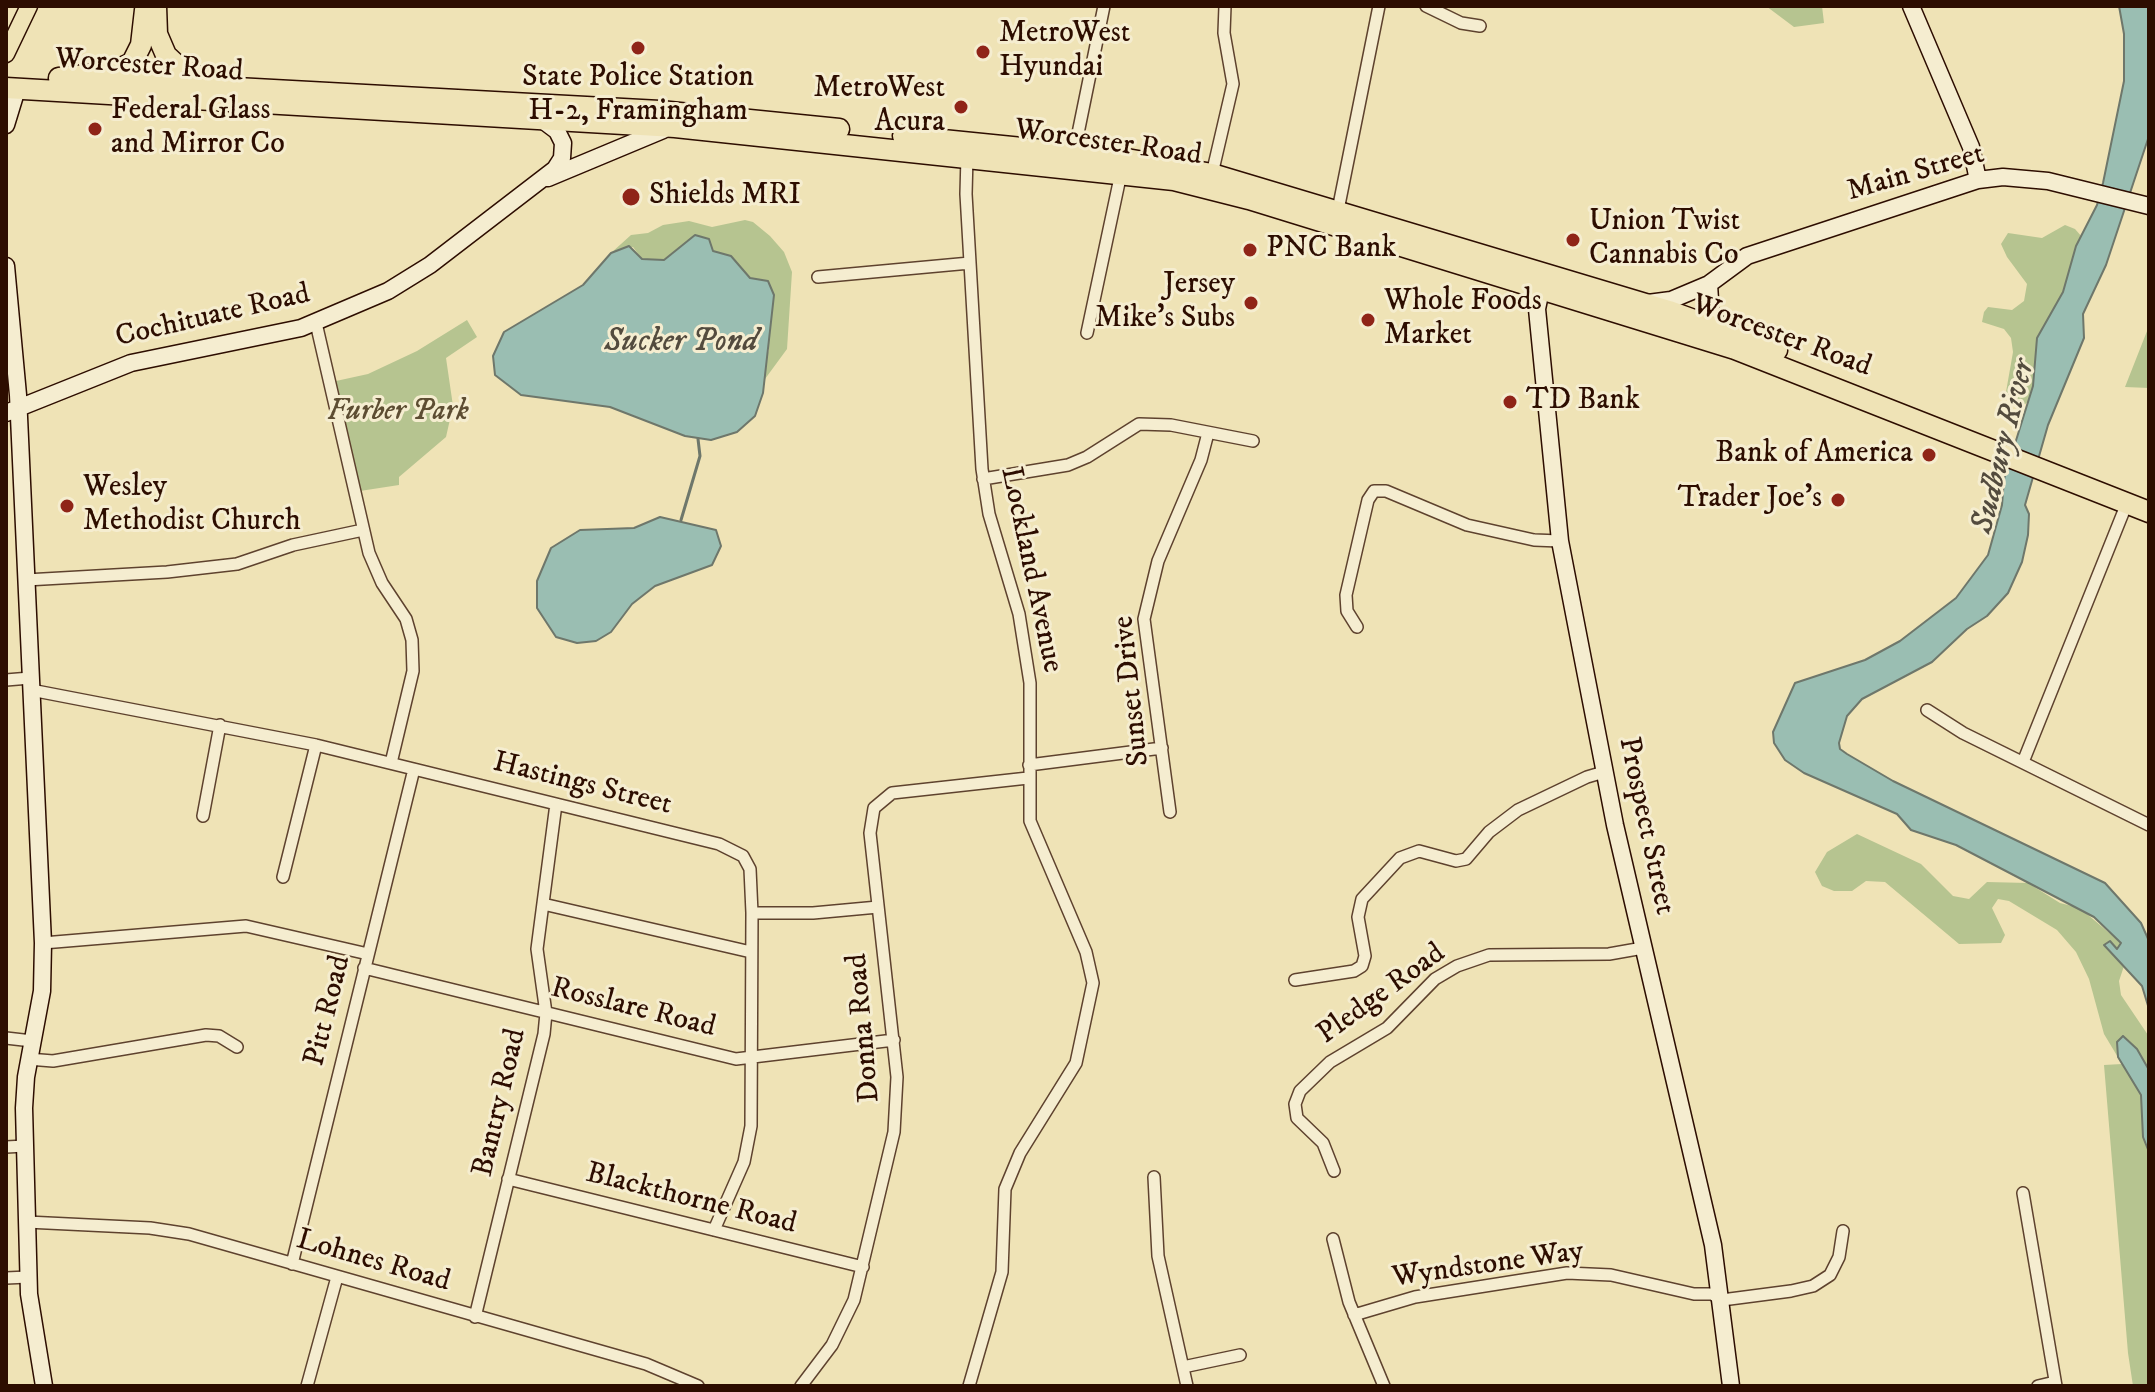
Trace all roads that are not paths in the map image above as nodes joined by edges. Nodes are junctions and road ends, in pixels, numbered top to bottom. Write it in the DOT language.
graph roads {
  1 [pos="29,6"];
  2 [pos="145,6"];
  3 [pos="156,6"];
  4 [pos="1104,6"];
  5 [pos="1225,6"];
  6 [pos="1379,6"];
  7 [pos="1426,6"];
  8 [pos="1911,6"];
  9 [pos="1480,26"];
  10 [pos="8,50"];
  11 [pos="59,78"];
  12 [pos="10,84"];
  13 [pos="258,90"];
  14 [pos="541,119"];
  15 [pos="6,125"];
  16 [pos="675,127"];
  17 [pos="1074,153"];
  18 [pos="967,156"];
  19 [pos="1121,173"];
  20 [pos="1212,174"];
  21 [pos="543,180"];
  22 [pos="1978,180"];
  23 [pos="2143,205"];
  24 [pos="1338,210"];
  25 [pos="970,263"];
  26 [pos="6,266"];
  27 [pos="818,277"];
  28 [pos="1542,282"];
  29 [pos="1709,284"];
  30 [pos="1643,303"];
  31 [pos="316,323"];
  32 [pos="1726,330"];
  33 [pos="1087,333"];
  34 [pos="12,411"];
  35 [pos="1208,433"];
  36 [pos="1253,441"];
  37 [pos="1996,443"];
  38 [pos="2054,466"];
  39 [pos="983,479"];
  40 [pos="2149,497"];
  41 [pos="2127,503"];
  42 [pos="2149,512"];
  43 [pos="363,530"];
  44 [pos="1560,541"];
  45 [pos="26,580"];
  46 [pos="1357,627"];
  47 [pos="6,680"];
  48 [pos="31,684"];
  49 [pos="1927,710"];
  50 [pos="220,725"];
  51 [pos="316,745"];
  52 [pos="1162,748"];
  53 [pos="2023,762"];
  54 [pos="391,763"];
  55 [pos="414,769"];
  56 [pos="1029,771"];
  57 [pos="1604,772"];
  58 [pos="556,804"];
  59 [pos="1170,812"];
  60 [pos="203,816"];
  61 [pos="2149,825"];
  62 [pos="283,877"];
  63 [pos="543,904"];
  64 [pos="878,907"];
  65 [pos="752,913"];
  66 [pos="43,943"];
  67 [pos="1643,948"];
  68 [pos="751,952"];
  69 [pos="368,954"];
  70 [pos="364,968"];
  71 [pos="1295,980"];
  72 [pos="546,1013"];
  73 [pos="6,1038"];
  74 [pos="894,1040"];
  75 [pos="32,1041"];
  76 [pos="237,1047"];
  77 [pos="28,1059"];
  78 [pos="751,1059"];
  79 [pos="25,1146"];
  80 [pos="6,1147"];
  81 [pos="1334,1171"];
  82 [pos="1154,1177"];
  83 [pos="508,1179"];
  84 [pos="2023,1193"];
  85 [pos="27,1222"];
  86 [pos="714,1230"];
  87 [pos="1843,1231"];
  88 [pos="1333,1239"];
  89 [pos="292,1264"];
  90 [pos="863,1267"];
  91 [pos="28,1277"];
  92 [pos="337,1277"];
  93 [pos="6,1278"];
  94 [pos="1722,1300"];
  95 [pos="1354,1315"];
  96 [pos="475,1317"];
  97 [pos="1240,1355"];
  98 [pos="1183,1367"];
  99 [pos="2056,1384"];
  100 [pos="44,1386"];
  101 [pos="307,1386"];
  102 [pos="698,1386"];
  103 [pos="801,1386"];
  104 [pos="969,1386"];
  105 [pos="1187,1386"];
  106 [pos="1384,1386"];
  107 [pos="1731,1386"];
  108 [pos="2038,1386"];
  1 -- 10 [label="main road"];
  2 -- 11 [label="highway"];
  3 -- 13 [label="highway"];
  4 -- 17 [label="street"];
  5 -- 20 [label="street"];
  6 -- 24 [label="street"];
  7 -- 9 [label="street"];
  8 -- 22 [label="street"];
  11 -- 12 [label="highway, Worcester Road"];
  11 -- 13 [label="highway, Worcester Road"];
  12 -- 14 [label="highway, Worcester Road"];
  12 -- 15 [label="street"];
  13 -- 17 [label="highway, Worcester Road"];
  14 -- 16 [label="highway, Worcester Road"];
  14 -- 21 [label="street, Cochituate Road"];
  16 -- 18 [label="highway, Worcester Road"];
  16 -- 21 [label="street, Cochituate Road"];
  17 -- 20 [label="highway, Worcester Road"];
  18 -- 19 [label="highway, Worcester Road"];
  18 -- 25 [label="street, Lockland Avenue"];
  19 -- 28 [label="highway, Worcester Road"];
  19 -- 33 [label="street"];
  20 -- 24 [label="highway, Worcester Road"];
  21 -- 31 [label="street, Cochituate Road"];
  22 -- 23 [label="street, Main Street"];
  22 -- 29 [label="street, Main Street"];
  24 -- 28 [label="highway, Worcester Road"];
  25 -- 27 [label="street"];
  25 -- 39 [label="street, Lockland Avenue"];
  26 -- 34 [label="street"];
  28 -- 30 [label="highway, Worcester Road"];
  28 -- 37 [label="highway, Worcester Road"];
  28 -- 44 [label="street, Prospect Street"];
  29 -- 30 [label="street, Main Street"];
  29 -- 32 [label="street"];
  30 -- 32 [label="highway, Worcester Road"];
  31 -- 34 [label="street, Cochituate Road"];
  31 -- 43 [label="street"];
  32 -- 37 [label="highway, Worcester Road"];
  34 -- 45 [label="street"];
  35 -- 36 [label="street"];
  35 -- 39 [label="street"];
  35 -- 52 [label="street, Sunset Drive"];
  37 -- 38 [label="highway, Worcester Road"];
  38 -- 40 [label="highway, Worcester Road"];
  38 -- 41 [label="highway, Worcester Road"];
  39 -- 56 [label="street, Lockland Avenue"];
  41 -- 42 [label="highway, Worcester Road"];
  41 -- 53 [label="street"];
  43 -- 45 [label="street"];
  43 -- 54 [label="street"];
  44 -- 46 [label="street"];
  44 -- 57 [label="street, Prospect Street"];
  45 -- 48 [label="street"];
  47 -- 48 [label="street, Hastings Street"];
  48 -- 50 [label="street, Hastings Street"];
  48 -- 66 [label="street"];
  49 -- 53 [label="street"];
  50 -- 51 [label="street, Hastings Street"];
  50 -- 60 [label="street"];
  51 -- 54 [label="street, Hastings Street"];
  51 -- 62 [label="street"];
  52 -- 56 [label="street"];
  52 -- 59 [label="street, Sunset Drive"];
  53 -- 61 [label="street"];
  54 -- 55 [label="street, Hastings Street"];
  55 -- 58 [label="street, Hastings Street"];
  55 -- 69 [label="street, Pitt Road"];
  56 -- 64 [label="street, Donna Road"];
  56 -- 104 [label="street, Lockland Avenue"];
  57 -- 67 [label="street, Prospect Street"];
  57 -- 71 [label="street"];
  58 -- 63 [label="street, Bantry Road"];
  58 -- 65 [label="street, Hastings Street"];
  63 -- 68 [label="street"];
  63 -- 72 [label="street, Bantry Road"];
  64 -- 65 [label="street"];
  64 -- 74 [label="street, Donna Road"];
  65 -- 68 [label="street, Hastings Street"];
  66 -- 69 [label="street"];
  66 -- 75 [label="street"];
  67 -- 81 [label="street, Pledge Road"];
  67 -- 94 [label="street, Prospect Street"];
  68 -- 78 [label="street, Hastings Street"];
  69 -- 70 [label="street, Pitt Road"];
  70 -- 72 [label="street, Rosslare Road"];
  70 -- 89 [label="street, Pitt Road"];
  72 -- 78 [label="street, Rosslare Road"];
  72 -- 83 [label="street, Bantry Road"];
  73 -- 75 [label="street"];
  74 -- 78 [label="street, Rosslare Road"];
  74 -- 90 [label="street, Donna Road"];
  75 -- 77 [label="street"];
  76 -- 77 [label="street"];
  77 -- 79 [label="street"];
  78 -- 86 [label="street, Hastings Street"];
  79 -- 80 [label="street"];
  79 -- 85 [label="street"];
  82 -- 98 [label="street"];
  83 -- 86 [label="street, Blackthorne Road"];
  83 -- 96 [label="street, Bantry Road"];
  84 -- 99 [label="street"];
  85 -- 89 [label="street, Lohnes Road"];
  85 -- 91 [label="street"];
  86 -- 90 [label="street, Blackthorne Road"];
  87 -- 94 [label="street, Wyndstone Way"];
  88 -- 95 [label="street"];
  89 -- 92 [label="street, Lohnes Road"];
  90 -- 103 [label="street, Donna Road"];
  91 -- 93 [label="street"];
  91 -- 100 [label="street"];
  92 -- 96 [label="street, Lohnes Road"];
  92 -- 101 [label="street"];
  94 -- 95 [label="street, Wyndstone Way"];
  94 -- 107 [label="street, Prospect Street"];
  95 -- 106 [label="street"];
  96 -- 102 [label="street, Lohnes Road"];
  97 -- 98 [label="street"];
  98 -- 105 [label="street"];
  99 -- 108 [label="street"];
}
